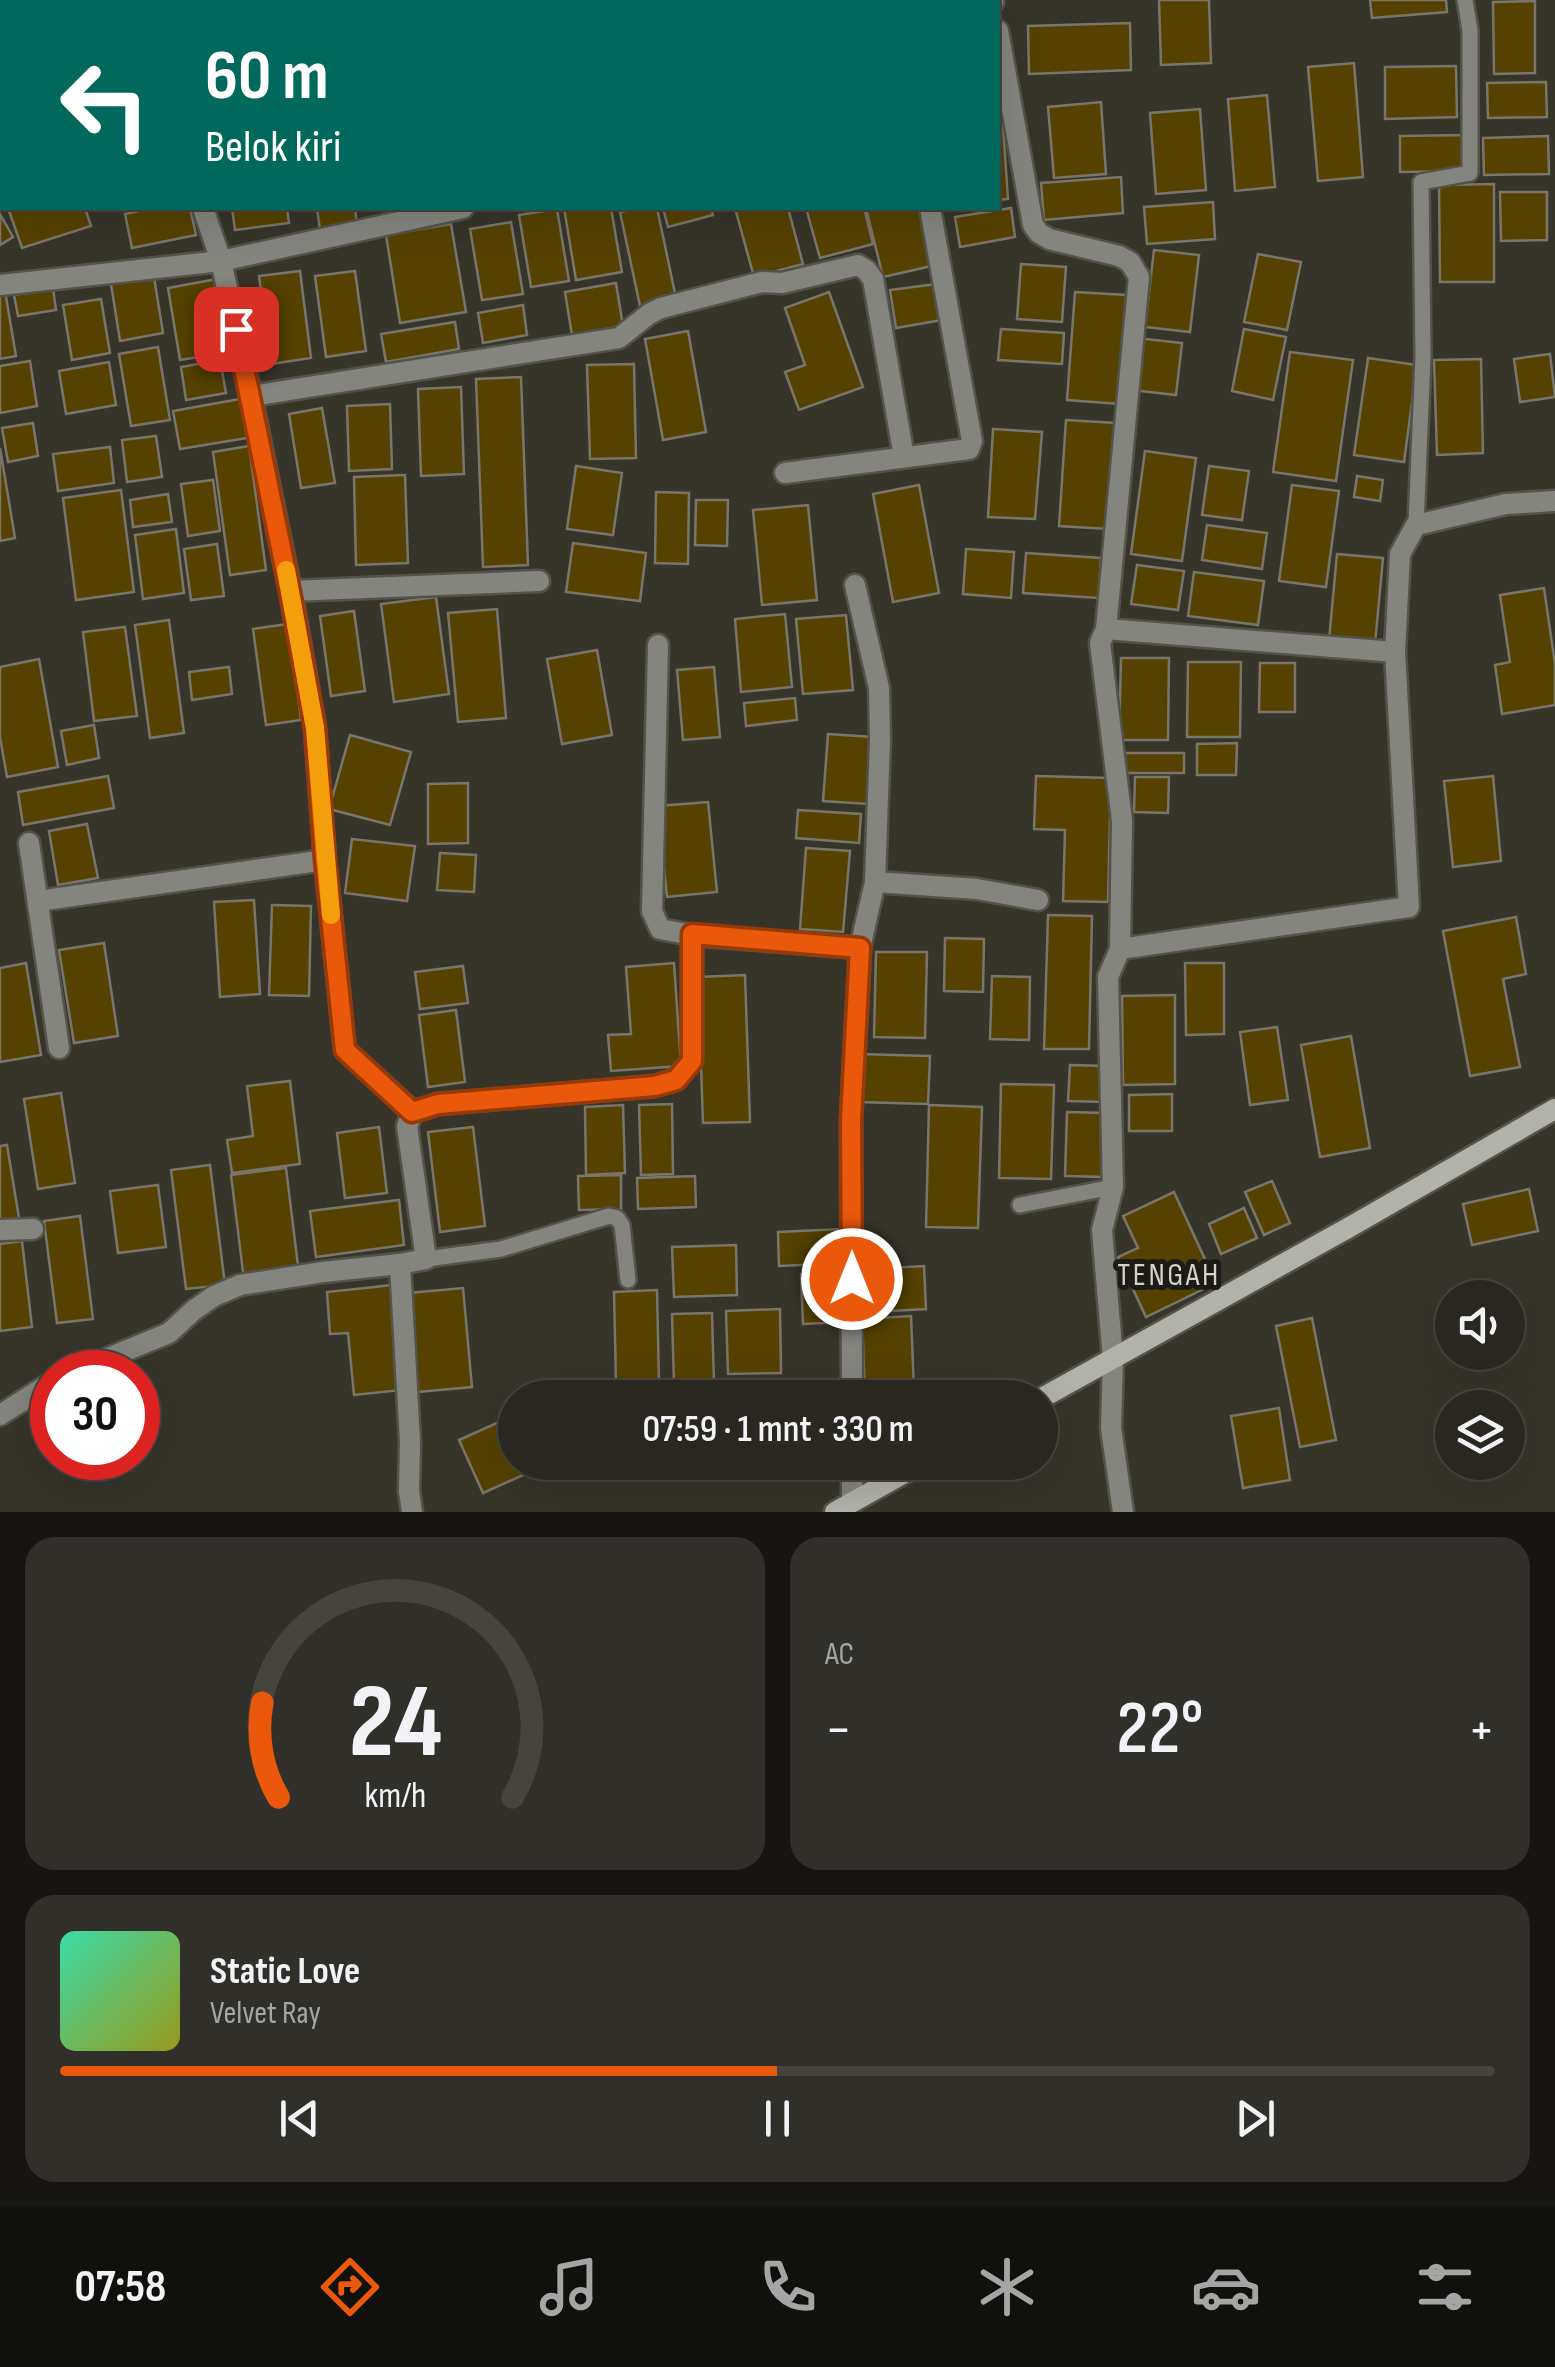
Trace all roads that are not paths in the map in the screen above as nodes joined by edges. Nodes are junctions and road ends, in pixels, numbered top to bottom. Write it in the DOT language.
graph roads {
  1 [pos="1465,0"];
  2 [pos="1000,54"];
  3 [pos="1004,99"];
  4 [pos="204,210"];
  5 [pos="454,210"];
  6 [pos="930,210"];
  7 [pos="221,262"];
  8 [pos="0,286"];
  9 [pos="251,396"];
  10 [pos="904,457"];
  11 [pos="785,472"];
  12 [pos="1555,501"];
  13 [pos="1416,525"];
  14 [pos="538,581"];
  15 [pos="855,586"];
  16 [pos="290,592"];
  17 [pos="1106,629"];
  18 [pos="658,645"];
  19 [pos="1395,652"];
  20 [pos="29,843"];
  21 [pos="325,860"];
  22 [pos="875,882"];
  23 [pos="1038,900"];
  24 [pos="38,901"];
  25 [pos="692,934"];
  26 [pos="860,948"];
  27 [pos="1120,948"];
  28 [pos="59,1048"];
  29 [pos="1555,1109"];
  30 [pos="412,1112"];
  31 [pos="1113,1188"];
  32 [pos="1020,1205"];
  33 [pos="33,1228"];
  34 [pos="0,1230"];
  35 [pos="426,1258"];
  36 [pos="400,1264"];
  37 [pos="628,1280"];
  38 [pos="128,1350"];
  39 [pos="1113,1359"];
  40 [pos="852,1380"];
  41 [pos="1058,1389"];
  42 [pos="30,1396"];
  43 [pos="0,1415"];
  44 [pos="848,1480"];
  45 [pos="892,1480"];
  46 [pos="843,1507"];
  47 [pos="412,1512"];
  48 [pos="1123,1512"];
  1 -- 13 [label="lane"];
  2 -- 3 [label="street"];
  3 -- 17 [label="street"];
  4 -- 7 [label="street"];
  5 -- 7 [label="street"];
  6 -- 10 [label="street"];
  7 -- 8 [label="street"];
  7 -- 9 [label="street"];
  9 -- 10 [label="street"];
  9 -- 16 [label="street"];
  10 -- 11 [label="street"];
  12 -- 13 [label="street"];
  13 -- 19 [label="street"];
  14 -- 16 [label="street"];
  15 -- 22 [label="street"];
  16 -- 21 [label="street"];
  17 -- 19 [label="street"];
  17 -- 27 [label="street"];
  18 -- 25 [label="street"];
  19 -- 27 [label="street"];
  20 -- 24 [label="street"];
  21 -- 24 [label="street"];
  21 -- 30 [label="street"];
  22 -- 23 [label="street"];
  22 -- 26 [label="street"];
  24 -- 28 [label="street"];
  25 -- 26 [label="street"];
  25 -- 30 [label="street"];
  26 -- 40 [label="street"];
  27 -- 31 [label="street"];
  29 -- 39 [label="main road"];
  30 -- 35 [label="street"];
  31 -- 32 [label="lane"];
  31 -- 39 [label="street"];
  33 -- 34 [label="street"];
  35 -- 36 [label="street"];
  35 -- 37 [label="lane"];
  36 -- 38 [label="street"];
  36 -- 47 [label="street"];
  39 -- 41 [label="main road"];
  39 -- 48 [label="street"];
  42 -- 43 [label="street"];
  44 -- 46 [label="street"];
  45 -- 46 [label="main road"];
}
